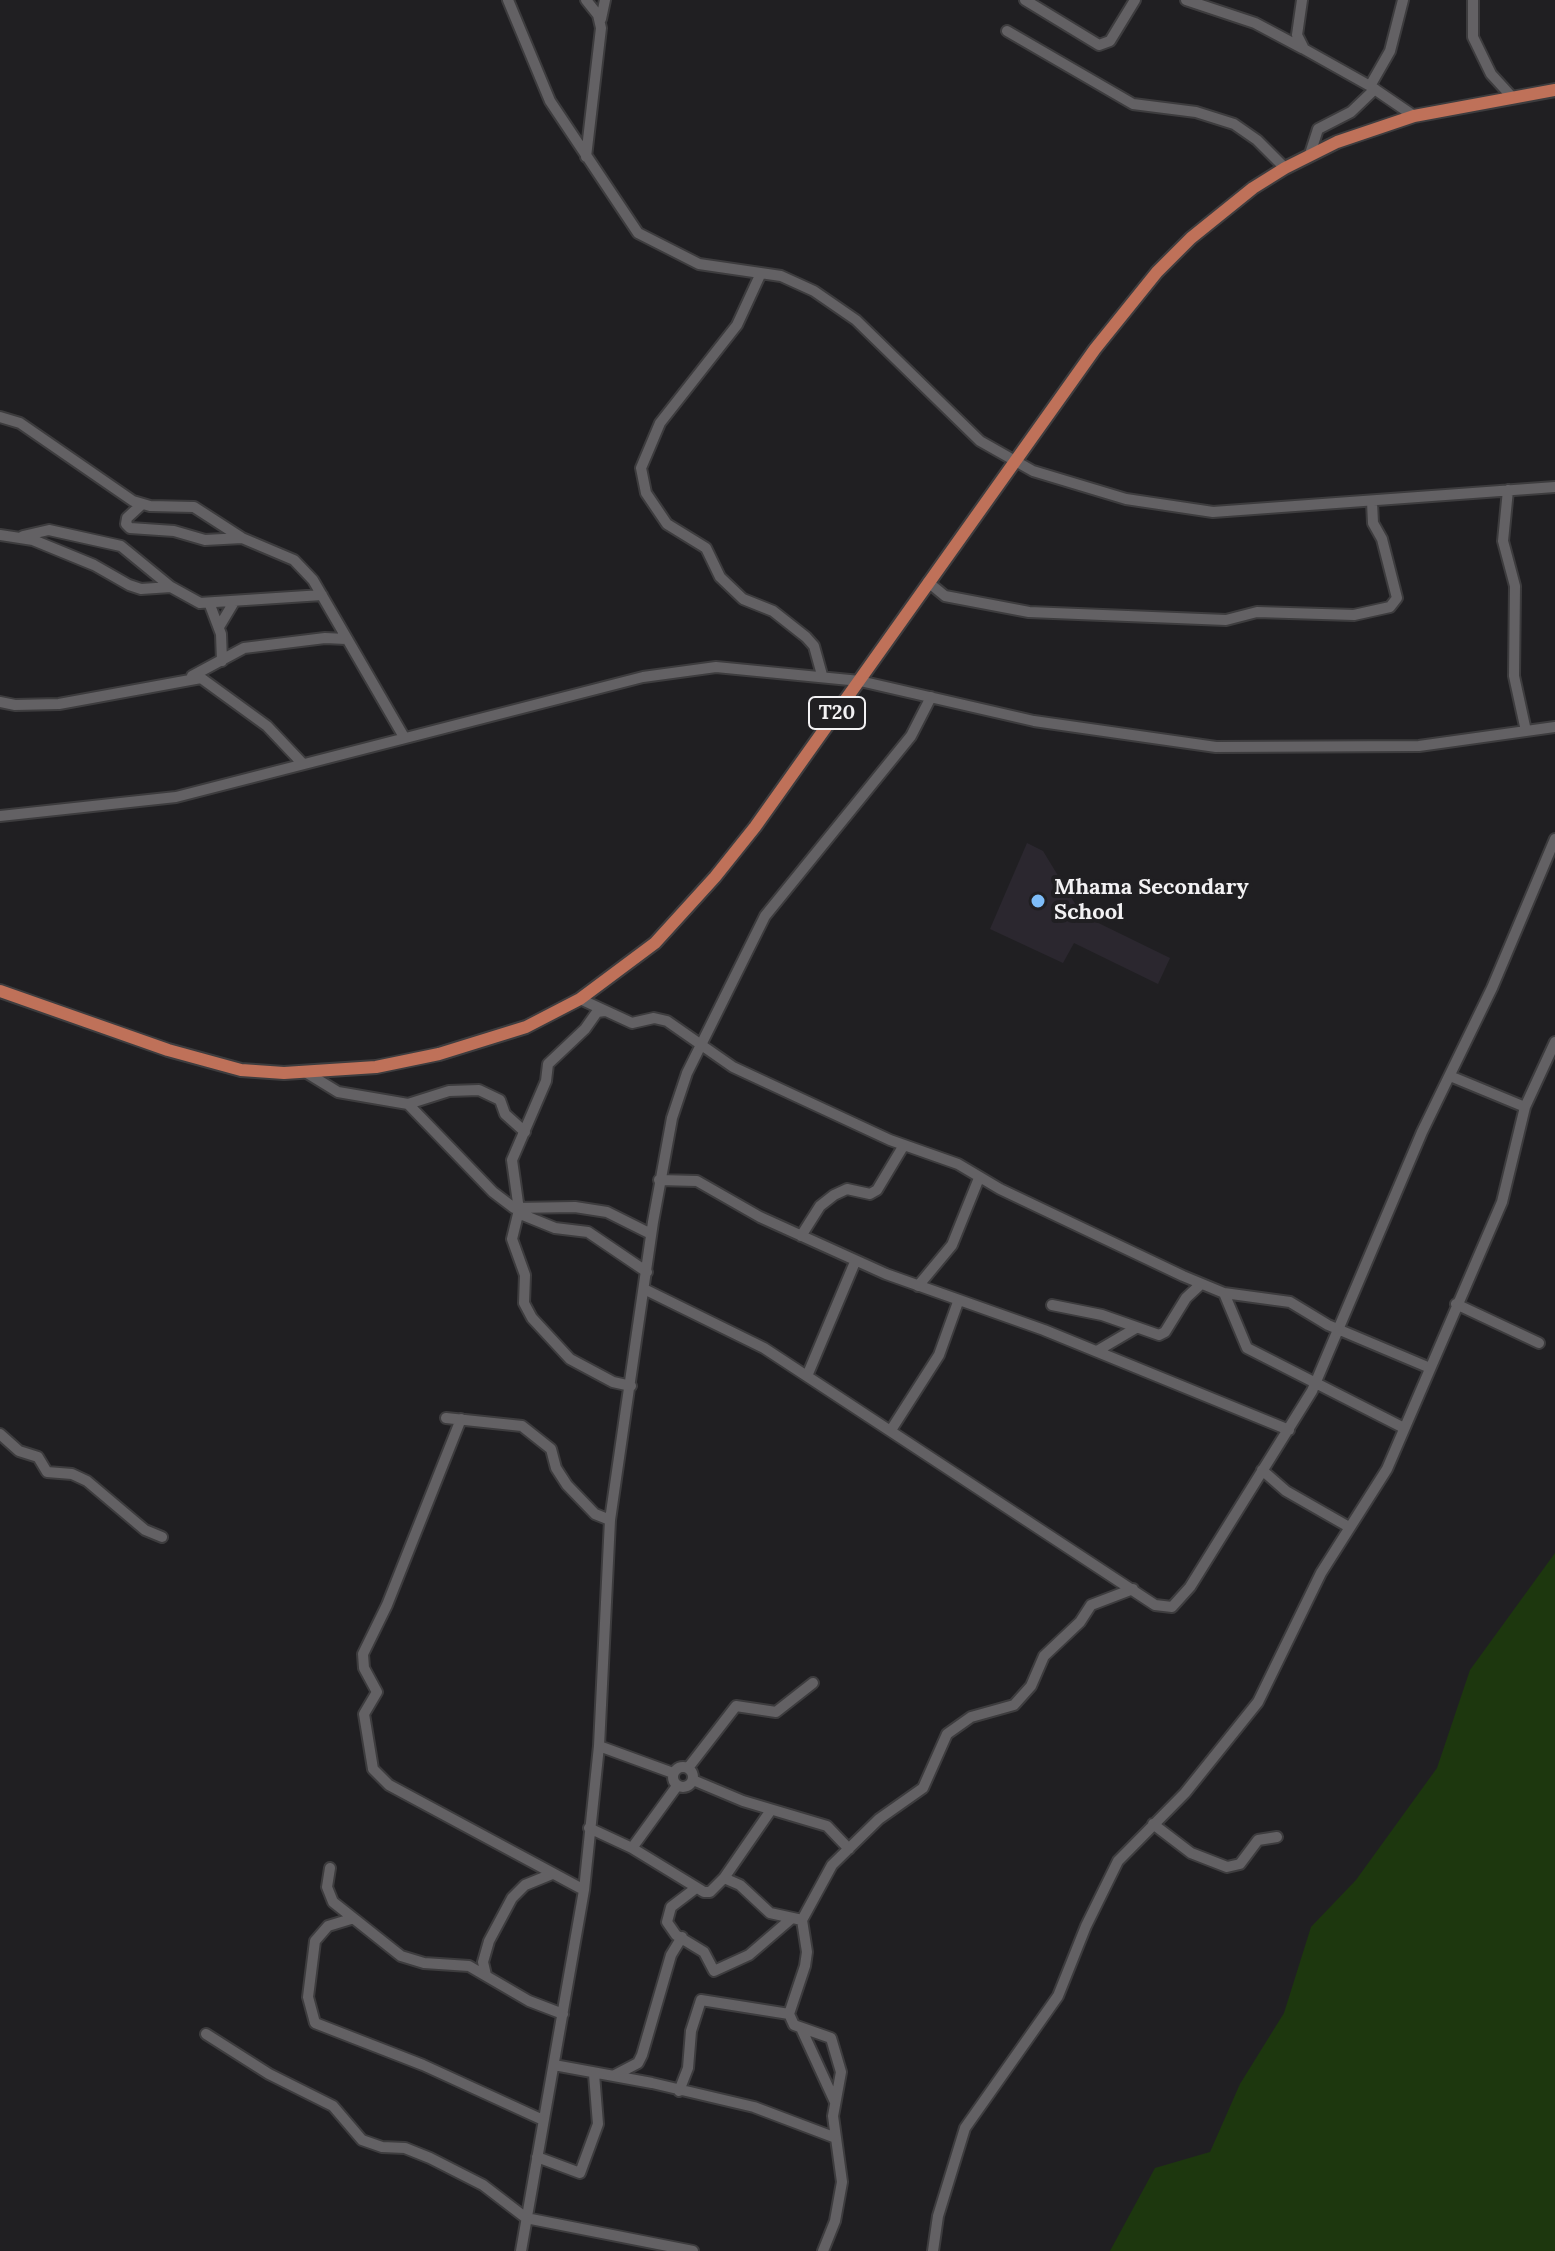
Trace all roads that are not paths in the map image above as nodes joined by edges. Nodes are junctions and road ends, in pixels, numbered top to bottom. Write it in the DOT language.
graph roads {
  1 [pos="508,0"];
  2 [pos="586,0"];
  3 [pos="605,0"];
  4 [pos="1025,0"];
  5 [pos="1135,0"];
  6 [pos="1186,0"];
  7 [pos="1302,0"];
  8 [pos="1403,0"];
  9 [pos="1473,0"];
  10 [pos="600,21"];
  11 [pos="1007,31"];
  12 [pos="1304,49"];
  13 [pos="1372,87"];
  14 [pos="1555,90"];
  15 [pos="1512,97"];
  16 [pos="1414,116"];
  17 [pos="1310,154"];
  18 [pos="586,157"];
  19 [pos="1285,168"];
  20 [pos="761,273"];
  21 [pos="0,417"];
  22 [pos="1015,462"];
  23 [pos="1555,487"];
  24 [pos="1508,490"];
  25 [pos="1372,502"];
  26 [pos="141,505"];
  27 [pos="0,535"];
  28 [pos="21,536"];
  29 [pos="242,538"];
  30 [pos="928,582"];
  31 [pos="171,587"];
  32 [pos="322,595"];
  33 [pos="234,602"];
  34 [pos="210,605"];
  35 [pos="219,627"];
  36 [pos="346,639"];
  37 [pos="222,661"];
  38 [pos="822,675"];
  39 [pos="190,677"];
  40 [pos="860,681"];
  41 [pos="931,697"];
  42 [pos="0,702"];
  43 [pos="1555,727"];
  44 [pos="1526,731"];
  45 [pos="404,737"];
  46 [pos="303,764"];
  47 [pos="0,816"];
  48 [pos="1555,839"];
  49 [pos="0,991"];
  50 [pos="580,999"];
  51 [pos="605,1011"];
  52 [pos="1555,1042"];
  53 [pos="700,1046"];
  54 [pos="307,1073"];
  55 [pos="1450,1076"];
  56 [pos="408,1104"];
  57 [pos="1525,1107"];
  58 [pos="525,1132"];
  59 [pos="904,1145"];
  60 [pos="979,1178"];
  61 [pos="659,1180"];
  62 [pos="518,1212"];
  63 [pos="651,1234"];
  64 [pos="801,1236"];
  65 [pos="855,1262"];
  66 [pos="647,1272"];
  67 [pos="1201,1284"];
  68 [pos="918,1286"];
  69 [pos="644,1289"];
  70 [pos="1224,1293"];
  71 [pos="958,1302"];
  72 [pos="1456,1304"];
  73 [pos="1052,1305"];
  74 [pos="1136,1328"];
  75 [pos="1337,1330"];
  76 [pos="1539,1343"];
  77 [pos="1097,1351"];
  78 [pos="1430,1368"];
  79 [pos="807,1376"];
  80 [pos="1315,1381"];
  81 [pos="631,1386"];
  82 [pos="446,1418"];
  83 [pos="461,1419"];
  84 [pos="1404,1428"];
  85 [pos="891,1430"];
  86 [pos="1289,1430"];
  87 [pos="0,1434"];
  88 [pos="1262,1470"];
  89 [pos="610,1520"];
  90 [pos="1349,1527"];
  91 [pos="162,1537"];
  92 [pos="1133,1589"];
  93 [pos="813,1683"];
  94 [pos="599,1746"];
  95 [pos="688,1768"];
  96 [pos="673,1773"];
  97 [pos="693,1780"];
  98 [pos="677,1786"];
  99 [pos="771,1810"];
  100 [pos="1153,1824"];
  101 [pos="589,1828"];
  102 [pos="1277,1837"];
  103 [pos="632,1848"];
  104 [pos="849,1849"];
  105 [pos="330,1868"];
  106 [pos="552,1874"];
  107 [pos="724,1878"];
  108 [pos="696,1888"];
  109 [pos="584,1890"];
  110 [pos="351,1919"];
  111 [pos="797,1919"];
  112 [pos="682,1937"];
  113 [pos="486,1975"];
  114 [pos="563,2014"];
  115 [pos="789,2014"];
  116 [pos="801,2028"];
  117 [pos="206,2034"];
  118 [pos="554,2065"];
  119 [pos="594,2074"];
  120 [pos="613,2076"];
  121 [pos="679,2091"];
  122 [pos="836,2104"];
  123 [pos="543,2120"];
  124 [pos="836,2138"];
  125 [pos="537,2157"];
  126 [pos="526,2218"];
  127 [pos="521,2251"];
  128 [pos="693,2251"];
  129 [pos="823,2251"];
  130 [pos="933,2251"];
  1 -- 18 [label="street"];
  2 -- 10 [label="street"];
  3 -- 10 [label="street"];
  4 -- 5 [label="street"];
  6 -- 12 [label="street"];
  7 -- 12 [label="street"];
  8 -- 13 [label="street"];
  9 -- 15 [label="street"];
  10 -- 18 [label="street"];
  11 -- 19 [label="street"];
  12 -- 13 [label="street"];
  13 -- 16 [label="street"];
  13 -- 17 [label="street"];
  14 -- 15 [label="main road, T20"];
  15 -- 16 [label="main road, T20"];
  16 -- 17 [label="main road, T20"];
  17 -- 19 [label="main road, T20"];
  18 -- 20 [label="street"];
  19 -- 22 [label="main road, T20"];
  20 -- 22 [label="street"];
  20 -- 38 [label="street"];
  21 -- 26 [label="street"];
  22 -- 25 [label="street"];
  22 -- 30 [label="main road, T20"];
  23 -- 24 [label="street"];
  24 -- 25 [label="street"];
  24 -- 44 [label="street"];
  25 -- 30 [label="street"];
  26 -- 29 [label="street"];
  26 -- 29 [label="street"];
  27 -- 28 [label="street"];
  28 -- 31 [label="street"];
  28 -- 31 [label="street"];
  29 -- 32 [label="street"];
  30 -- 40 [label="main road, T20"];
  31 -- 34 [label="street"];
  32 -- 33 [label="street"];
  32 -- 36 [label="street"];
  33 -- 34 [label="street"];
  33 -- 35 [label="street"];
  34 -- 35 [label="street"];
  35 -- 37 [label="street"];
  36 -- 37 [label="street"];
  36 -- 45 [label="street"];
  37 -- 39 [label="street"];
  38 -- 40 [label="street"];
  38 -- 45 [label="street"];
  39 -- 42 [label="street"];
  39 -- 46 [label="street"];
  40 -- 41 [label="street"];
  40 -- 50 [label="main road, T20"];
  41 -- 44 [label="street"];
  41 -- 53 [label="street"];
  43 -- 44 [label="street"];
  45 -- 46 [label="street"];
  46 -- 47 [label="street"];
  48 -- 55 [label="street"];
  49 -- 54 [label="main road, T20"];
  50 -- 51 [label="street"];
  50 -- 54 [label="main road, T20"];
  51 -- 53 [label="street"];
  51 -- 58 [label="street"];
  52 -- 57 [label="street"];
  53 -- 59 [label="street"];
  53 -- 61 [label="street"];
  54 -- 56 [label="street"];
  55 -- 57 [label="street"];
  55 -- 75 [label="street"];
  56 -- 58 [label="street"];
  56 -- 62 [label="street"];
  57 -- 72 [label="street"];
  58 -- 62 [label="street"];
  59 -- 60 [label="street"];
  59 -- 64 [label="street"];
  60 -- 67 [label="street"];
  60 -- 68 [label="street"];
  61 -- 63 [label="street"];
  61 -- 64 [label="street"];
  62 -- 63 [label="street"];
  62 -- 66 [label="street"];
  62 -- 81 [label="street"];
  63 -- 66 [label="street"];
  64 -- 65 [label="street"];
  65 -- 68 [label="street"];
  65 -- 79 [label="street"];
  66 -- 69 [label="street"];
  67 -- 70 [label="street"];
  67 -- 74 [label="street"];
  68 -- 71 [label="street"];
  69 -- 79 [label="street"];
  69 -- 81 [label="street"];
  70 -- 75 [label="street"];
  70 -- 80 [label="street"];
  71 -- 77 [label="street"];
  71 -- 85 [label="street"];
  72 -- 76 [label="street"];
  72 -- 78 [label="street"];
  73 -- 74 [label="street"];
  74 -- 77 [label="street"];
  75 -- 78 [label="street"];
  75 -- 80 [label="street"];
  77 -- 86 [label="street"];
  78 -- 84 [label="street"];
  79 -- 85 [label="street"];
  80 -- 84 [label="street"];
  80 -- 86 [label="street"];
  81 -- 89 [label="street"];
  82 -- 83 [label="street"];
  83 -- 89 [label="street"];
  83 -- 106 [label="street"];
  84 -- 90 [label="street"];
  85 -- 92 [label="street"];
  86 -- 88 [label="street"];
  87 -- 91 [label="street"];
  88 -- 90 [label="street"];
  88 -- 92 [label="street"];
  89 -- 94 [label="street"];
  90 -- 100 [label="street"];
  92 -- 104 [label="street"];
  93 -- 95 [label="street"];
  94 -- 96 [label="street"];
  94 -- 101 [label="street"];
  95 -- 96 [label="street"];
  95 -- 97 [label="street"];
  96 -- 98 [label="street"];
  97 -- 98 [label="street"];
  97 -- 99 [label="street"];
  98 -- 103 [label="street"];
  99 -- 104 [label="street"];
  99 -- 107 [label="street"];
  100 -- 102 [label="street"];
  100 -- 130 [label="street"];
  101 -- 103 [label="street"];
  101 -- 109 [label="street"];
  103 -- 108 [label="street"];
  104 -- 111 [label="street"];
  105 -- 110 [label="street"];
  106 -- 109 [label="street"];
  106 -- 113 [label="street"];
  107 -- 108 [label="street"];
  107 -- 111 [label="street"];
  108 -- 112 [label="street"];
  109 -- 114 [label="street"];
  110 -- 113 [label="street"];
  110 -- 123 [label="street"];
  111 -- 112 [label="street"];
  111 -- 115 [label="street"];
  112 -- 120 [label="street"];
  113 -- 114 [label="street"];
  114 -- 118 [label="street"];
  115 -- 116 [label="street"];
  115 -- 121 [label="street"];
  116 -- 122 [label="street"];
  116 -- 122 [label="street"];
  117 -- 126 [label="street"];
  118 -- 119 [label="street"];
  118 -- 123 [label="street"];
  119 -- 120 [label="street"];
  119 -- 125 [label="street"];
  120 -- 121 [label="street"];
  121 -- 124 [label="street"];
  122 -- 124 [label="street"];
  123 -- 125 [label="street"];
  124 -- 129 [label="street"];
  125 -- 126 [label="street"];
  126 -- 127 [label="street"];
  126 -- 128 [label="street"];
}
